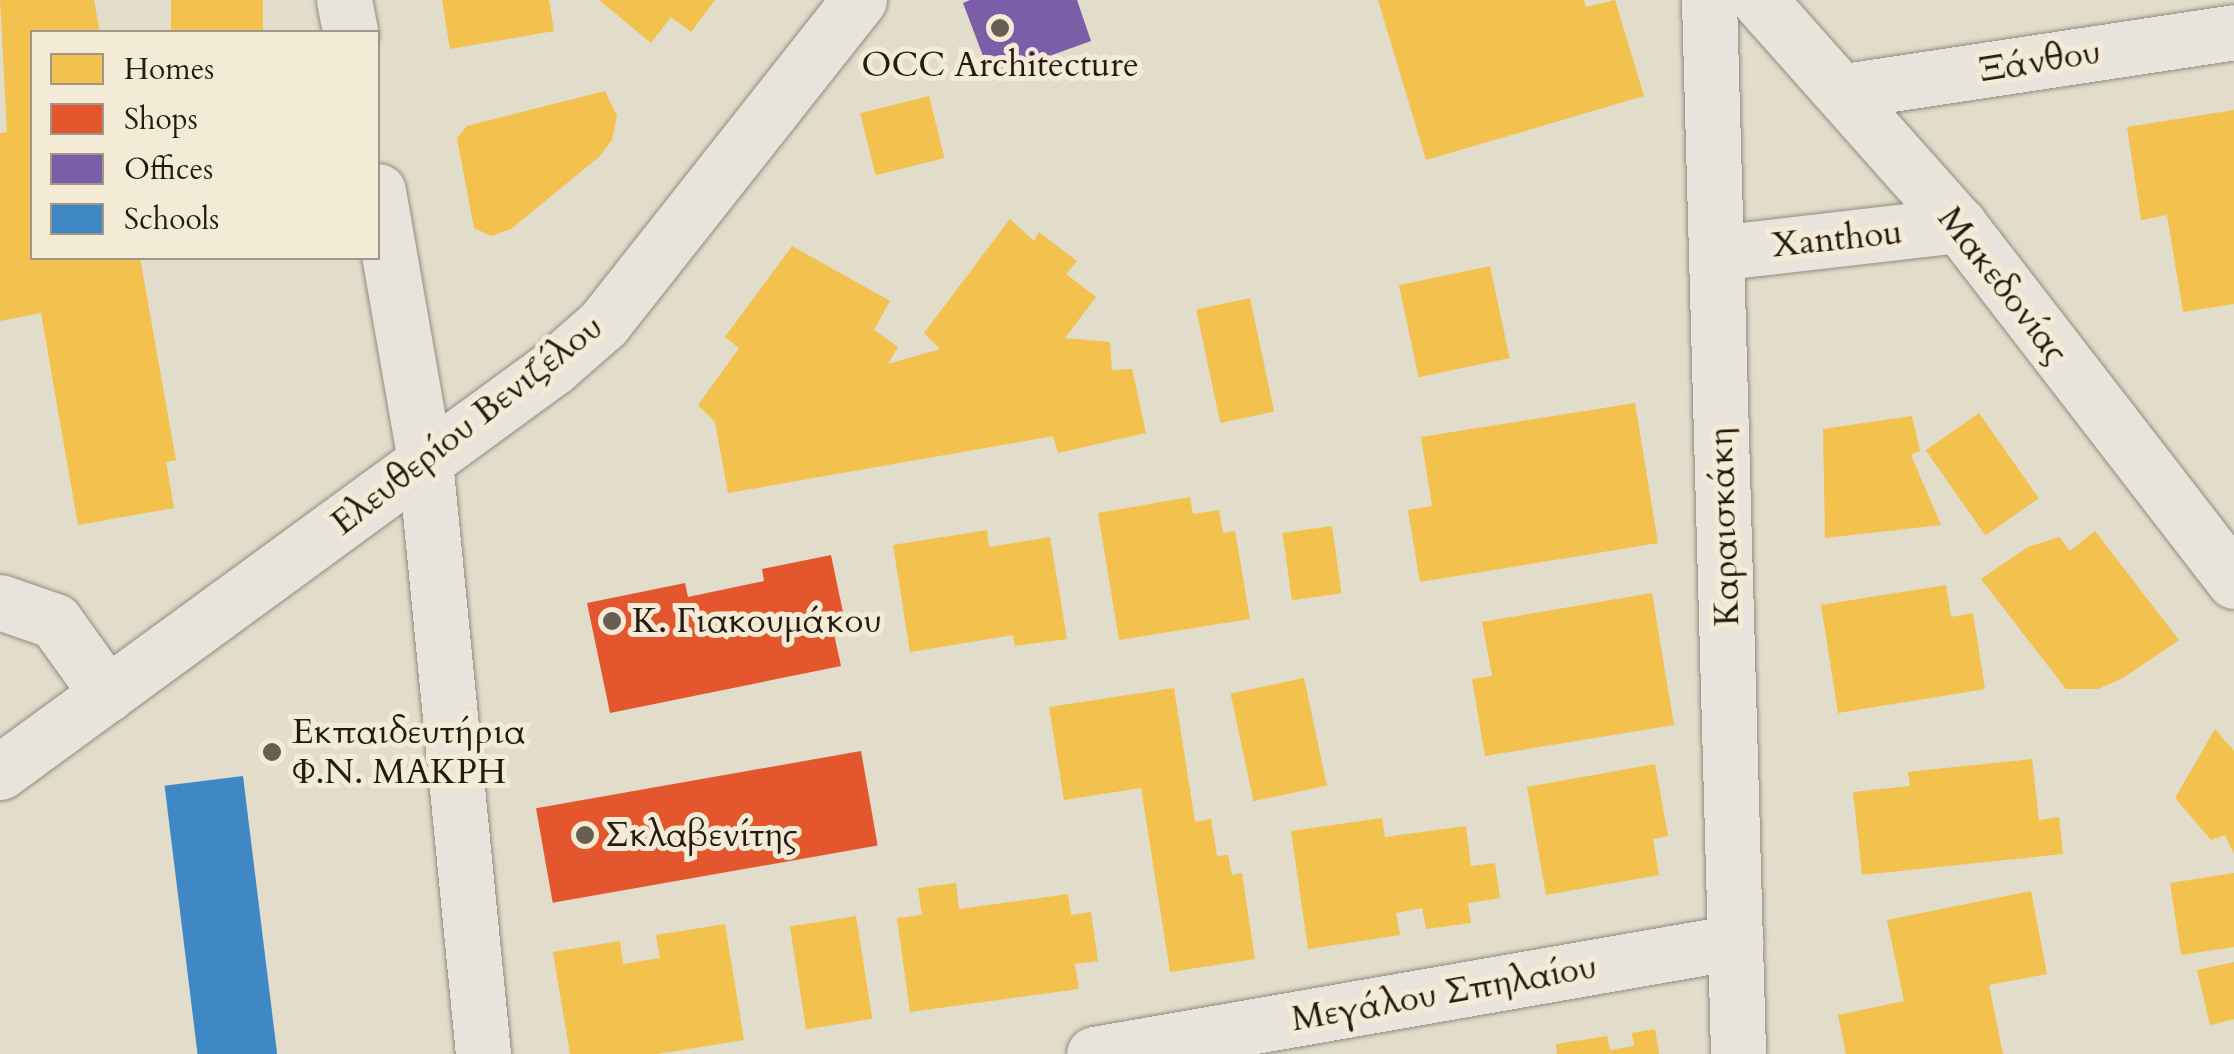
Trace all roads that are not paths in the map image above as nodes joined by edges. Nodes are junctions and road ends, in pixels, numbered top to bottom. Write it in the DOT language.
graph roads {
  1 [pos="344,0"];
  2 [pos="859,0"];
  3 [pos="1709,0"];
  4 [pos="1758,0"];
  5 [pos="350,30"];
  6 [pos="2234,32"];
  7 [pos="1845,91"];
  8 [pos="380,202"];
  9 [pos="1959,226"];
  10 [pos="1716,253"];
  11 [pos="425,461"];
  12 [pos="2234,581"];
  13 [pos="0,602"];
  14 [pos="107,694"];
  15 [pos="0,772"];
  16 [pos="1735,942"];
  17 [pos="483,1054"];
  18 [pos="1094,1054"];
  19 [pos="1738,1054"];
  1 -- 5 [label="street"];
  2 -- 11 [label="street, Ελευθερίου Βενιζέλου"];
  3 -- 10 [label="street, Καραισκάκη"];
  4 -- 7 [label="street, Μακεδονίας"];
  6 -- 7 [label="street, Ξάνθου"];
  7 -- 9 [label="street, Μακεδονίας"];
  8 -- 11 [label="street"];
  9 -- 10 [label="street, Xanthou"];
  9 -- 12 [label="street, Μακεδονίας"];
  10 -- 16 [label="street, Καραισκάκη"];
  11 -- 14 [label="street, Ελευθερίου Βενιζέλου"];
  11 -- 17 [label="street"];
  13 -- 14 [label="street"];
  14 -- 15 [label="street, Ελευθερίου Βενιζέλου"];
  16 -- 18 [label="street, Μεγάλου Σπηλαίου"];
  16 -- 19 [label="street, Καραισκάκη"];
}
